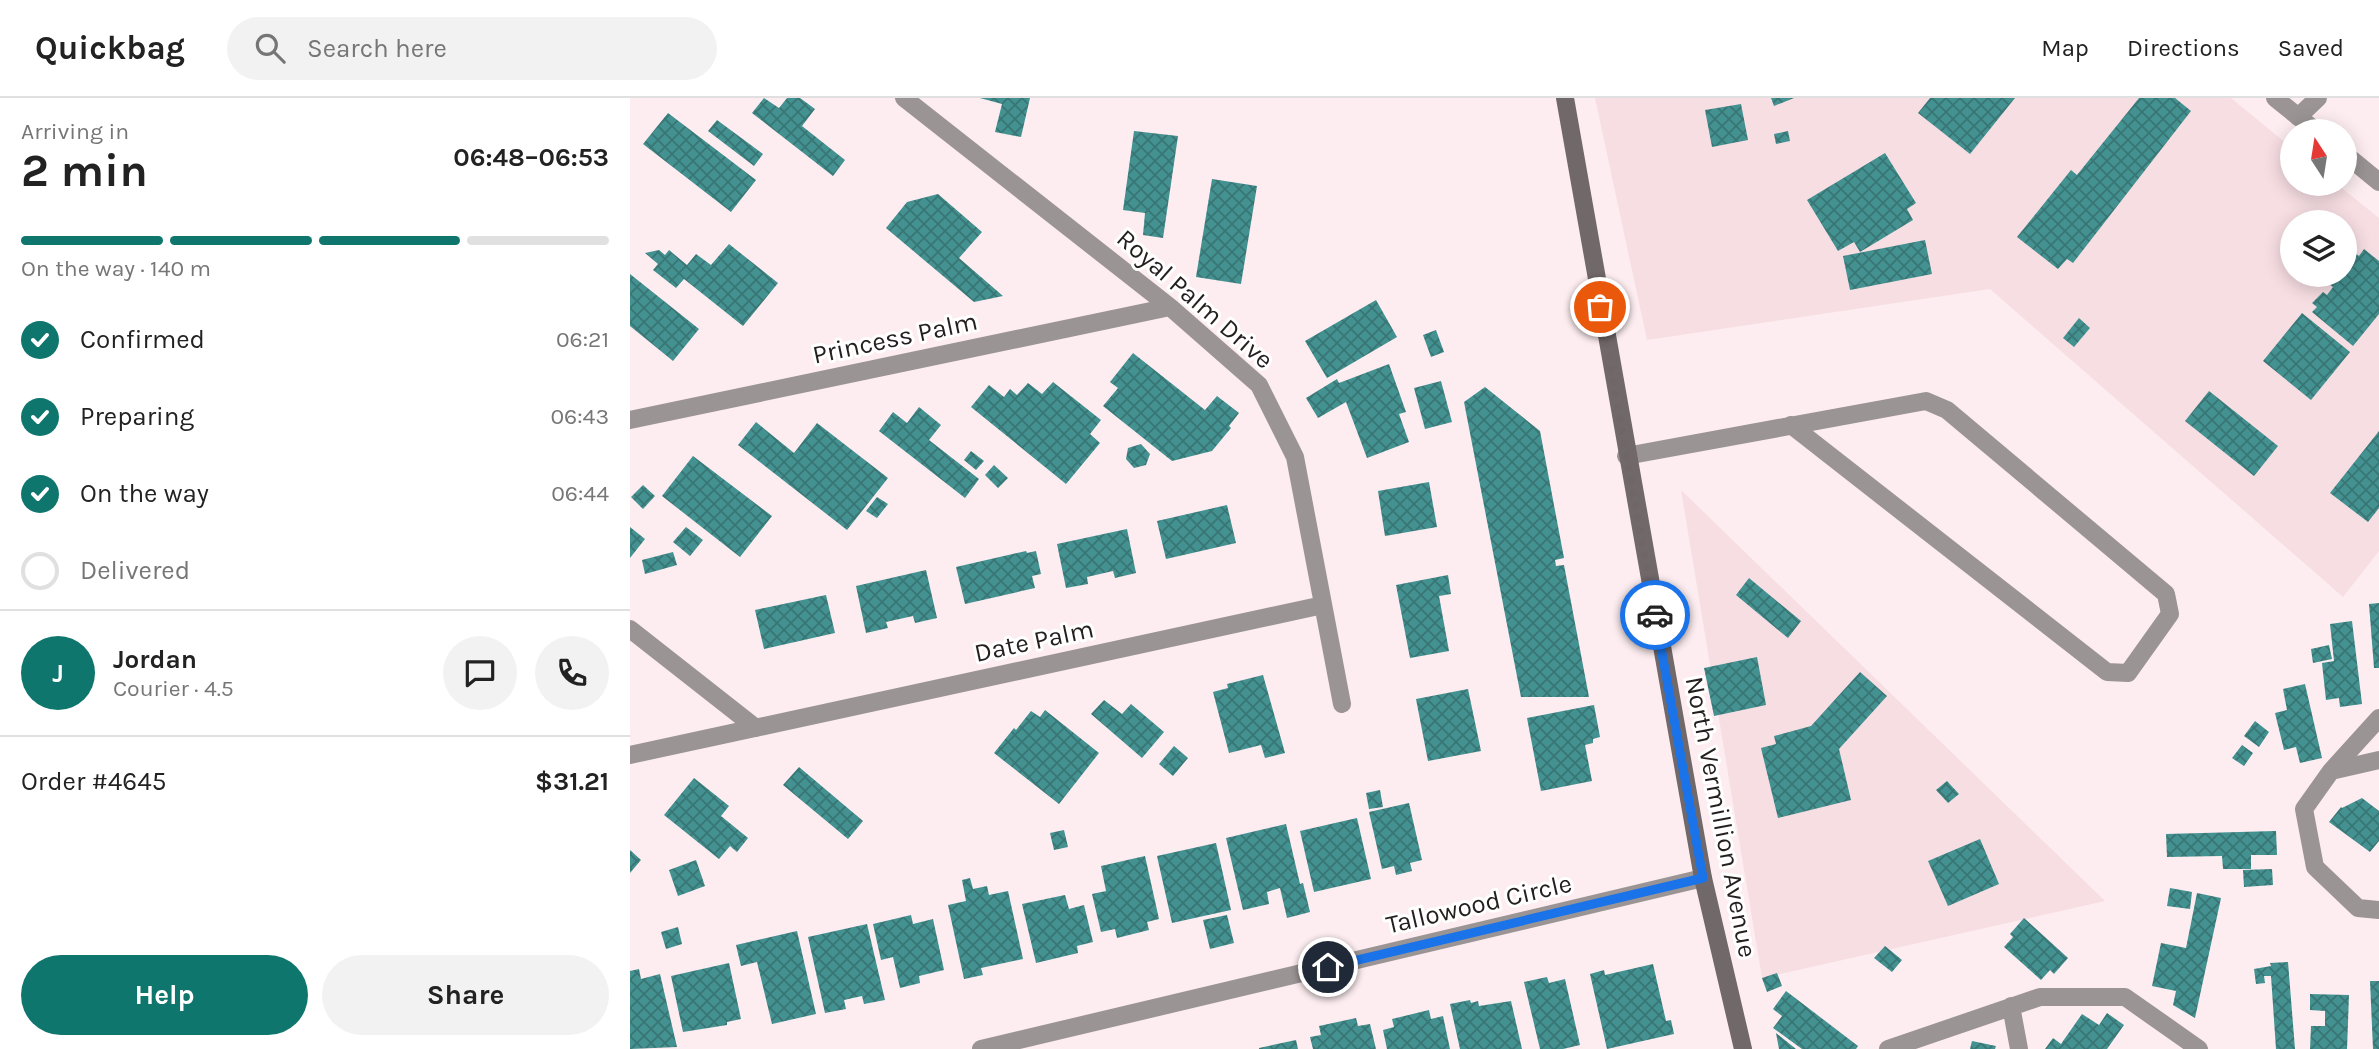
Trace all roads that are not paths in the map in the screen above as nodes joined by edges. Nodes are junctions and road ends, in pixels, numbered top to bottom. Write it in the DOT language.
graph roads {
  1 [pos="904,98"];
  2 [pos="1564,98"];
  3 [pos="2275,98"];
  4 [pos="2318,98"];
  5 [pos="2298,117"];
  6 [pos="2301,119"];
  7 [pos="2357,165"];
  8 [pos="2379,182"];
  9 [pos="1170,307"];
  10 [pos="630,420"];
  11 [pos="1790,425"];
  12 [pos="1626,456"];
  13 [pos="1323,605"];
  14 [pos="630,629"];
  15 [pos="1342,704"];
  16 [pos="2379,718"];
  17 [pos="756,728"];
  18 [pos="630,755"];
  19 [pos="2379,760"];
  20 [pos="2332,771"];
  21 [pos="1703,878"];
  22 [pos="2379,910"];
  23 [pos="2011,1006"];
  24 [pos="981,1049"];
  25 [pos="1743,1049"];
  26 [pos="1888,1049"];
  27 [pos="2019,1049"];
  28 [pos="2199,1049"];
  1 -- 9 [label="street, Royal Palm Drive"];
  2 -- 12 [label="street, North Vermillion Avenue"];
  3 -- 5 [label="street"];
  4 -- 5 [label="street"];
  5 -- 6 [label="street"];
  7 -- 8 [label="street"];
  9 -- 10 [label="street, Princess Palm"];
  9 -- 13 [label="street, Royal Palm Drive"];
  11 -- 11 [label="street"];
  11 -- 12 [label="street"];
  12 -- 21 [label="street, North Vermillion Avenue"];
  13 -- 15 [label="street, Royal Palm Drive"];
  13 -- 17 [label="street, Date Palm"];
  14 -- 17 [label="street"];
  16 -- 20 [label="street"];
  17 -- 18 [label="street, Date Palm"];
  19 -- 20 [label="street"];
  20 -- 22 [label="street"];
  21 -- 24 [label="street, Tallowood Circle"];
  21 -- 25 [label="street, North Vermillion Avenue"];
  23 -- 26 [label="street"];
  23 -- 27 [label="street"];
  23 -- 28 [label="street"];
}
